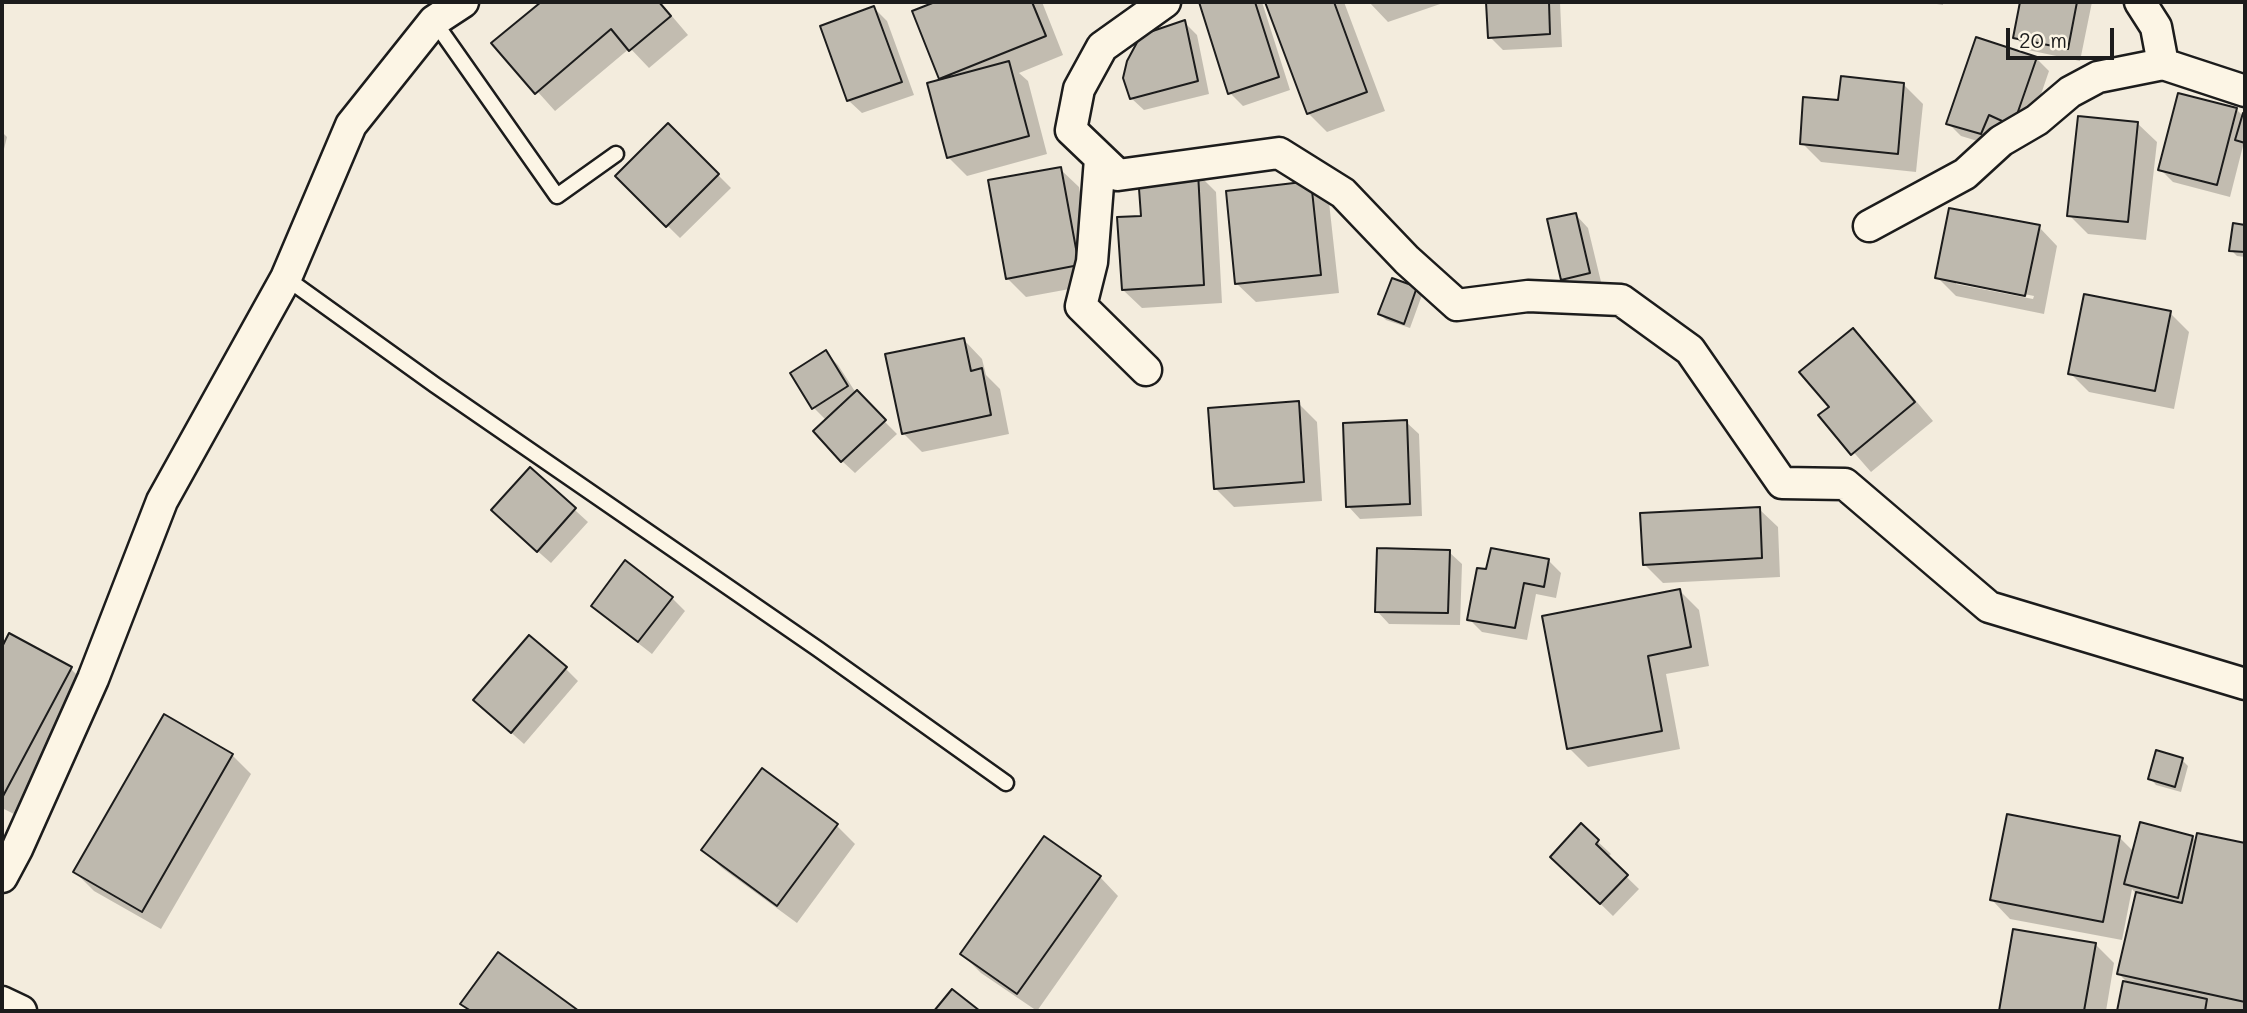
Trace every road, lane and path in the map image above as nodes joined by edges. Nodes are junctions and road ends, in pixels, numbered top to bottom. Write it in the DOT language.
graph roads {
  1 [pos="463,2"];
  2 [pos="1165,2"];
  3 [pos="2140,2"];
  4 [pos="434,21"];
  5 [pos="2162,64"];
  6 [pos="2245,91"];
  7 [pos="616,153"];
  8 [pos="1100,159"];
  9 [pos="1869,226"];
  10 [pos="286,278"];
  11 [pos="1146,370"];
  12 [pos="2245,684"];
  13 [pos="1006,783"];
  14 [pos="9,844"];
  15 [pos="2,877"];
  16 [pos="2,1002"];
  17 [pos="20,1011"];
  1 -- 4 [label="street"];
  2 -- 8 [label="street"];
  3 -- 5 [label="street"];
  4 -- 7 [label="lane"];
  4 -- 10 [label="street"];
  5 -- 6 [label="street"];
  5 -- 9 [label="street"];
  8 -- 11 [label="street"];
  8 -- 12 [label="street"];
  10 -- 13 [label="lane"];
  10 -- 14 [label="street"];
  14 -- 15 [label="street"];
  16 -- 17 [label="street"];
}
